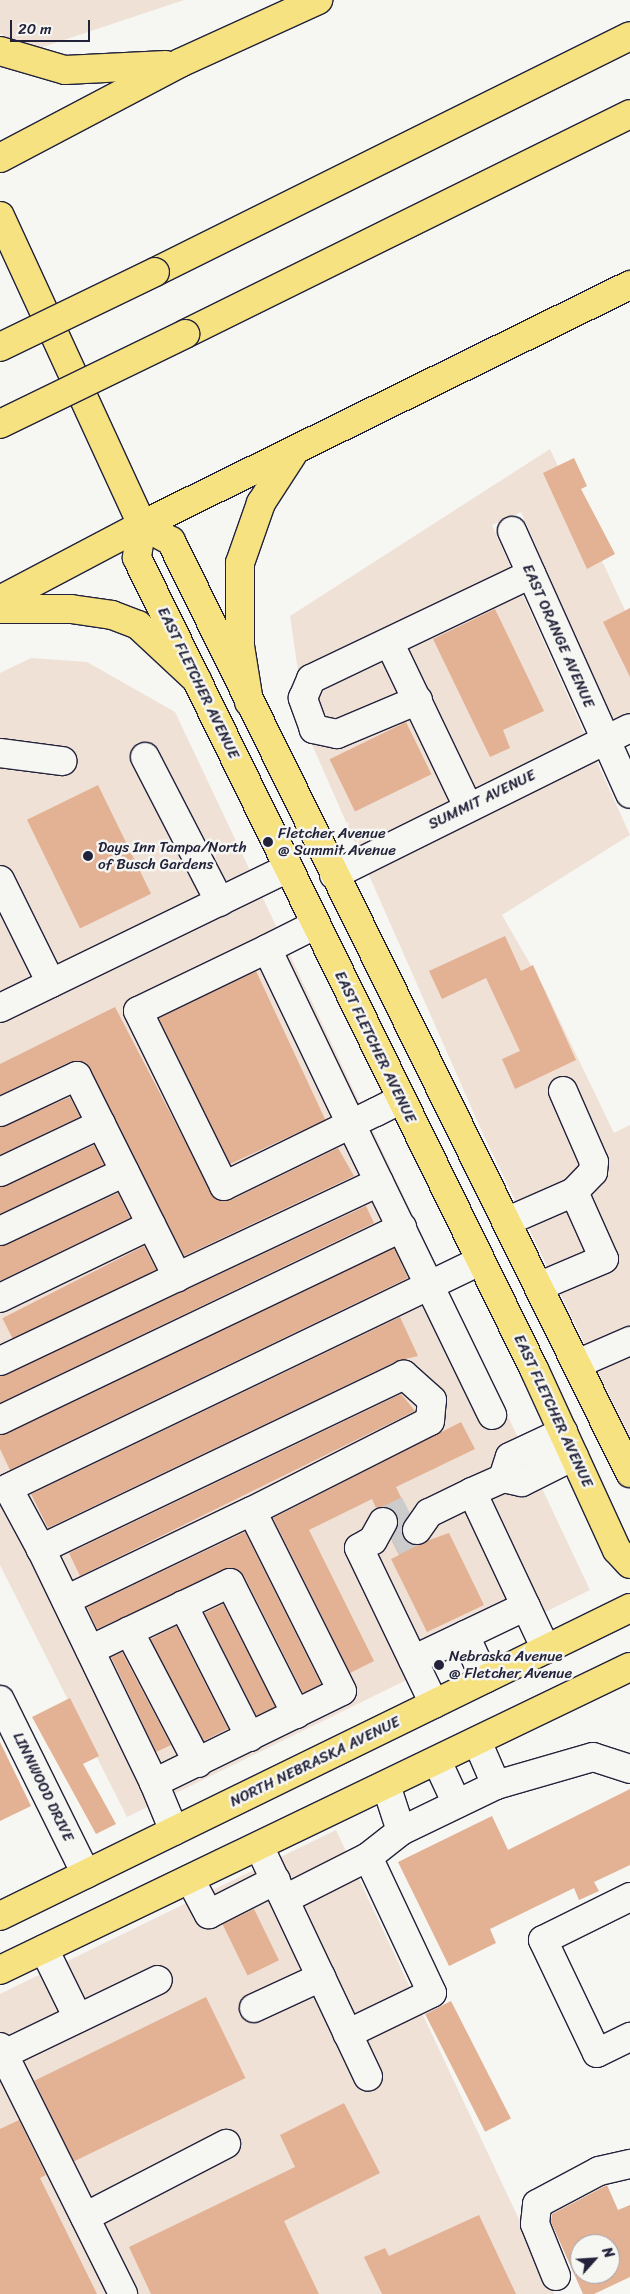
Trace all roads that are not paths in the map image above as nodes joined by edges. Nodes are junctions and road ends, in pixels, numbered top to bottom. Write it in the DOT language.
graph roads {
  1 [pos="318,0"];
  2 [pos="630,36"];
  3 [pos="0,51"];
  4 [pos="180,64"];
  5 [pos="630,114"];
  6 [pos="0,158"];
  7 [pos="0,216"];
  8 [pos="630,285"];
  9 [pos="0,347"];
  10 [pos="0,424"];
  11 [pos="292,454"];
  12 [pos="142,525"];
  13 [pos="512,531"];
  14 [pos="531,574"];
  15 [pos="0,600"];
  16 [pos="0,610"];
  17 [pos="390,644"];
  18 [pos="197,680"];
  19 [pos="418,700"];
  20 [pos="249,702"];
  21 [pos="630,728"];
  22 [pos="604,741"];
  23 [pos="0,753"];
  24 [pos="145,757"];
  25 [pos="62,761"];
  26 [pos="630,794"];
  27 [pos="468,807"];
  28 [pos="288,868"];
  29 [pos="334,874"];
  30 [pos="0,880"];
  31 [pos="220,902"];
  32 [pos="315,925"];
  33 [pos="267,949"];
  34 [pos="51,983"];
  35 [pos="0,1008"];
  36 [pos="562,1091"];
  37 [pos="400,1100"];
  38 [pos="0,1112"];
  39 [pos="101,1124"];
  40 [pos="351,1124"];
  41 [pos="0,1172"];
  42 [pos="125,1172"];
  43 [pos="379,1182"];
  44 [pos="574,1192"];
  45 [pos="508,1221"];
  46 [pos="151,1226"];
  47 [pos="402,1227"];
  48 [pos="0,1231"];
  49 [pos="480,1261"];
  50 [pos="177,1277"];
  51 [pos="430,1285"];
  52 [pos="540,1286"];
  53 [pos="0,1298"];
  54 [pos="630,1341"];
  55 [pos="0,1361"];
  56 [pos="577,1364"];
  57 [pos="492,1415"];
  58 [pos="0,1420"];
  59 [pos="569,1444"];
  60 [pos="630,1473"];
  61 [pos="4,1481"];
  62 [pos="472,1492"];
  63 [pos="252,1511"];
  64 [pos="418,1518"];
  65 [pos="383,1535"];
  66 [pos="41,1549"];
  67 [pos="630,1564"];
  68 [pos="66,1600"];
  69 [pos="183,1605"];
  70 [pos="526,1606"];
  71 [pos="630,1608"];
  72 [pos="128,1631"];
  73 [pos="465,1635"];
  74 [pos="546,1649"];
  75 [pos="90,1650"];
  76 [pos="413,1660"];
  77 [pos="630,1667"];
  78 [pos="485,1679"];
  79 [pos="0,1700"];
  80 [pos="434,1704"];
  81 [pos="296,1714"];
  82 [pos="250,1737"];
  83 [pos="477,1741"];
  84 [pos="437,1761"];
  85 [pos="198,1763"];
  86 [pos="630,1769"];
  87 [pos="386,1785"];
  88 [pos="496,1785"];
  89 [pos="156,1789"];
  90 [pos="457,1804"];
  91 [pos="401,1830"];
  92 [pos="174,1831"];
  93 [pos="260,1846"];
  94 [pos="368,1857"];
  95 [pos="86,1874"];
  96 [pos="190,1879"];
  97 [pos="280,1890"];
  98 [pos="630,1897"];
  99 [pos="0,1916"];
  100 [pos="44,1949"];
  101 [pos="0,1970"];
  102 [pos="321,1977"];
  103 [pos="158,1980"];
  104 [pos="254,2008"];
  105 [pos="78,2018"];
  106 [pos="347,2034"];
  107 [pos="630,2037"];
  108 [pos="1,2052"];
  109 [pos="368,2077"];
  110 [pos="226,2144"];
  111 [pos="630,2164"];
  112 [pos="85,2216"];
  113 [pos="556,2276"];
  114 [pos="123,2294"];
  1 -- 4 [label="main road"];
  2 -- 9 [label="main road, bridge"];
  3 -- 4 [label="main road"];
  4 -- 6 [label="main road"];
  5 -- 10 [label="main road, bridge"];
  7 -- 12 [label="main road"];
  8 -- 11 [label="main road"];
  11 -- 12 [label="main road"];
  11 -- 20 [label="main road"];
  12 -- 15 [label="main road"];
  12 -- 18 [label="main road, EAST FLETCHER AVENUE"];
  12 -- 20 [label="main road"];
  13 -- 14 [label="street, EAST ORANGE AVENUE"];
  14 -- 17 [label="street"];
  14 -- 22 [label="street, EAST ORANGE AVENUE"];
  16 -- 18 [label="main road"];
  17 -- 19 [label="street"];
  17 -- 19 [label="street"];
  18 -- 28 [label="main road, EAST FLETCHER AVENUE"];
  19 -- 27 [label="street"];
  20 -- 29 [label="main road"];
  21 -- 22 [label="street, SUMMIT AVENUE"];
  22 -- 26 [label="street, EAST ORANGE AVENUE"];
  22 -- 27 [label="street, SUMMIT AVENUE"];
  23 -- 25 [label="street"];
  24 -- 31 [label="street"];
  27 -- 29 [label="street, SUMMIT AVENUE"];
  28 -- 31 [label="street"];
  28 -- 32 [label="main road, EAST FLETCHER AVENUE"];
  29 -- 45 [label="main road"];
  30 -- 34 [label="street"];
  31 -- 34 [label="street"];
  32 -- 33 [label="street"];
  32 -- 37 [label="main road, EAST FLETCHER AVENUE"];
  33 -- 40 [label="street"];
  33 -- 40 [label="street"];
  34 -- 35 [label="street"];
  36 -- 44 [label="street"];
  37 -- 40 [label="street"];
  37 -- 49 [label="main road, EAST FLETCHER AVENUE"];
  38 -- 39 [label="street"];
  39 -- 41 [label="street"];
  39 -- 42 [label="street"];
  40 -- 43 [label="street"];
  42 -- 46 [label="street"];
  42 -- 48 [label="street"];
  43 -- 47 [label="street"];
  43 -- 50 [label="street"];
  44 -- 45 [label="street"];
  44 -- 52 [label="street"];
  45 -- 52 [label="main road"];
  46 -- 50 [label="street"];
  46 -- 53 [label="street"];
  47 -- 51 [label="street"];
  47 -- 58 [label="street"];
  49 -- 51 [label="street"];
  49 -- 59 [label="main road, EAST FLETCHER AVENUE"];
  50 -- 55 [label="street"];
  51 -- 57 [label="street"];
  51 -- 61 [label="street"];
  52 -- 56 [label="main road"];
  54 -- 56 [label="street"];
  56 -- 60 [label="main road"];
  59 -- 62 [label="street"];
  59 -- 67 [label="main road, EAST FLETCHER AVENUE"];
  61 -- 66 [label="street"];
  62 -- 64 [label="street"];
  62 -- 70 [label="street"];
  63 -- 66 [label="street"];
  63 -- 68 [label="street"];
  63 -- 81 [label="street"];
  65 -- 76 [label="street"];
  66 -- 68 [label="street"];
  68 -- 75 [label="street"];
  69 -- 72 [label="street"];
  69 -- 81 [label="street"];
  69 -- 82 [label="street"];
  70 -- 73 [label="street"];
  70 -- 74 [label="street"];
  71 -- 74 [label="main road, NORTH NEBRASKA AVENUE"];
  72 -- 75 [label="street"];
  72 -- 85 [label="street"];
  73 -- 76 [label="street"];
  73 -- 78 [label="street"];
  74 -- 78 [label="main road, NORTH NEBRASKA AVENUE"];
  75 -- 89 [label="street"];
  76 -- 80 [label="street"];
  77 -- 83 [label="main road"];
  78 -- 80 [label="main road, NORTH NEBRASKA AVENUE"];
  79 -- 95 [label="street, LINNWOOD DRIVE"];
  80 -- 92 [label="main road, NORTH NEBRASKA AVENUE"];
  81 -- 82 [label="street"];
  82 -- 85 [label="street"];
  83 -- 84 [label="main road"];
  83 -- 88 [label="street"];
  84 -- 87 [label="main road"];
  84 -- 90 [label="street"];
  85 -- 89 [label="street"];
  86 -- 88 [label="street"];
  87 -- 91 [label="street"];
  87 -- 93 [label="main road"];
  88 -- 90 [label="street"];
  89 -- 92 [label="street"];
  90 -- 91 [label="street"];
  91 -- 94 [label="street"];
  92 -- 95 [label="main road, NORTH NEBRASKA AVENUE"];
  93 -- 96 [label="main road"];
  93 -- 97 [label="street"];
  94 -- 97 [label="street"];
  94 -- 106 [label="street"];
  95 -- 99 [label="main road, NORTH NEBRASKA AVENUE"];
  96 -- 97 [label="street"];
  96 -- 100 [label="main road"];
  97 -- 102 [label="street"];
  98 -- 107 [label="street"];
  100 -- 101 [label="main road"];
  100 -- 105 [label="street"];
  102 -- 104 [label="street"];
  102 -- 106 [label="street"];
  103 -- 105 [label="street"];
  105 -- 108 [label="street"];
  106 -- 109 [label="street"];
  108 -- 112 [label="street"];
  110 -- 112 [label="street"];
  111 -- 113 [label="street"];
  112 -- 114 [label="street"];
}
